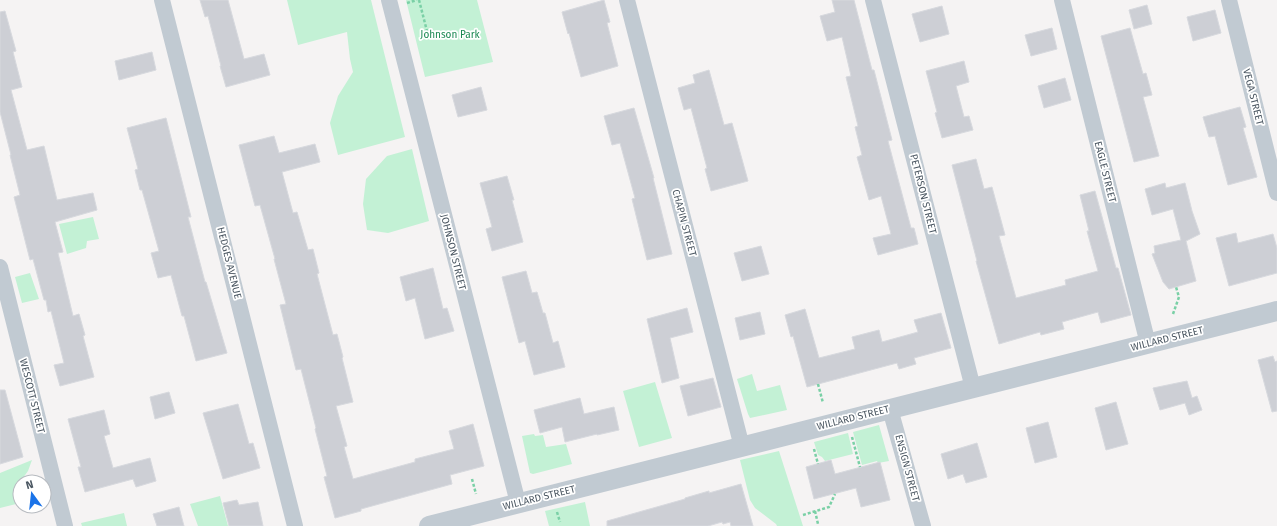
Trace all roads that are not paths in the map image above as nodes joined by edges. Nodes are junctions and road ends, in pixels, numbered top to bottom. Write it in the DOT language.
graph roads {
  1 [pos="162,0"];
  2 [pos="389,0"];
  3 [pos="627,0"];
  4 [pos="873,0"];
  5 [pos="1062,0"];
  6 [pos="1229,0"];
  7 [pos="1277,193"];
  8 [pos="0,267"];
  9 [pos="1277,310"];
  10 [pos="1148,344"];
  11 [pos="973,388"];
  12 [pos="890,409"];
  13 [pos="742,447"];
  14 [pos="518,503"];
  15 [pos="64,526"];
  16 [pos="296,526"];
  17 [pos="429,526"];
  18 [pos="923,526"];
  1 -- 16 [label="street, HEDGES AVENUE"];
  2 -- 14 [label="street, JOHNSON STREET"];
  3 -- 13 [label="street, CHAPIN STREET"];
  4 -- 11 [label="street, PETERSON STREET"];
  5 -- 10 [label="street, EAGLE STREET"];
  6 -- 7 [label="street, VEGA STREET"];
  8 -- 15 [label="street, WESCOTT STREET"];
  9 -- 10 [label="street, WILLARD STREET"];
  10 -- 11 [label="street, WILLARD STREET"];
  11 -- 12 [label="street, WILLARD STREET"];
  12 -- 13 [label="street, WILLARD STREET"];
  12 -- 18 [label="street, ENSIGN STREET"];
  13 -- 14 [label="street, WILLARD STREET"];
  14 -- 17 [label="street, WILLARD STREET"];
}
